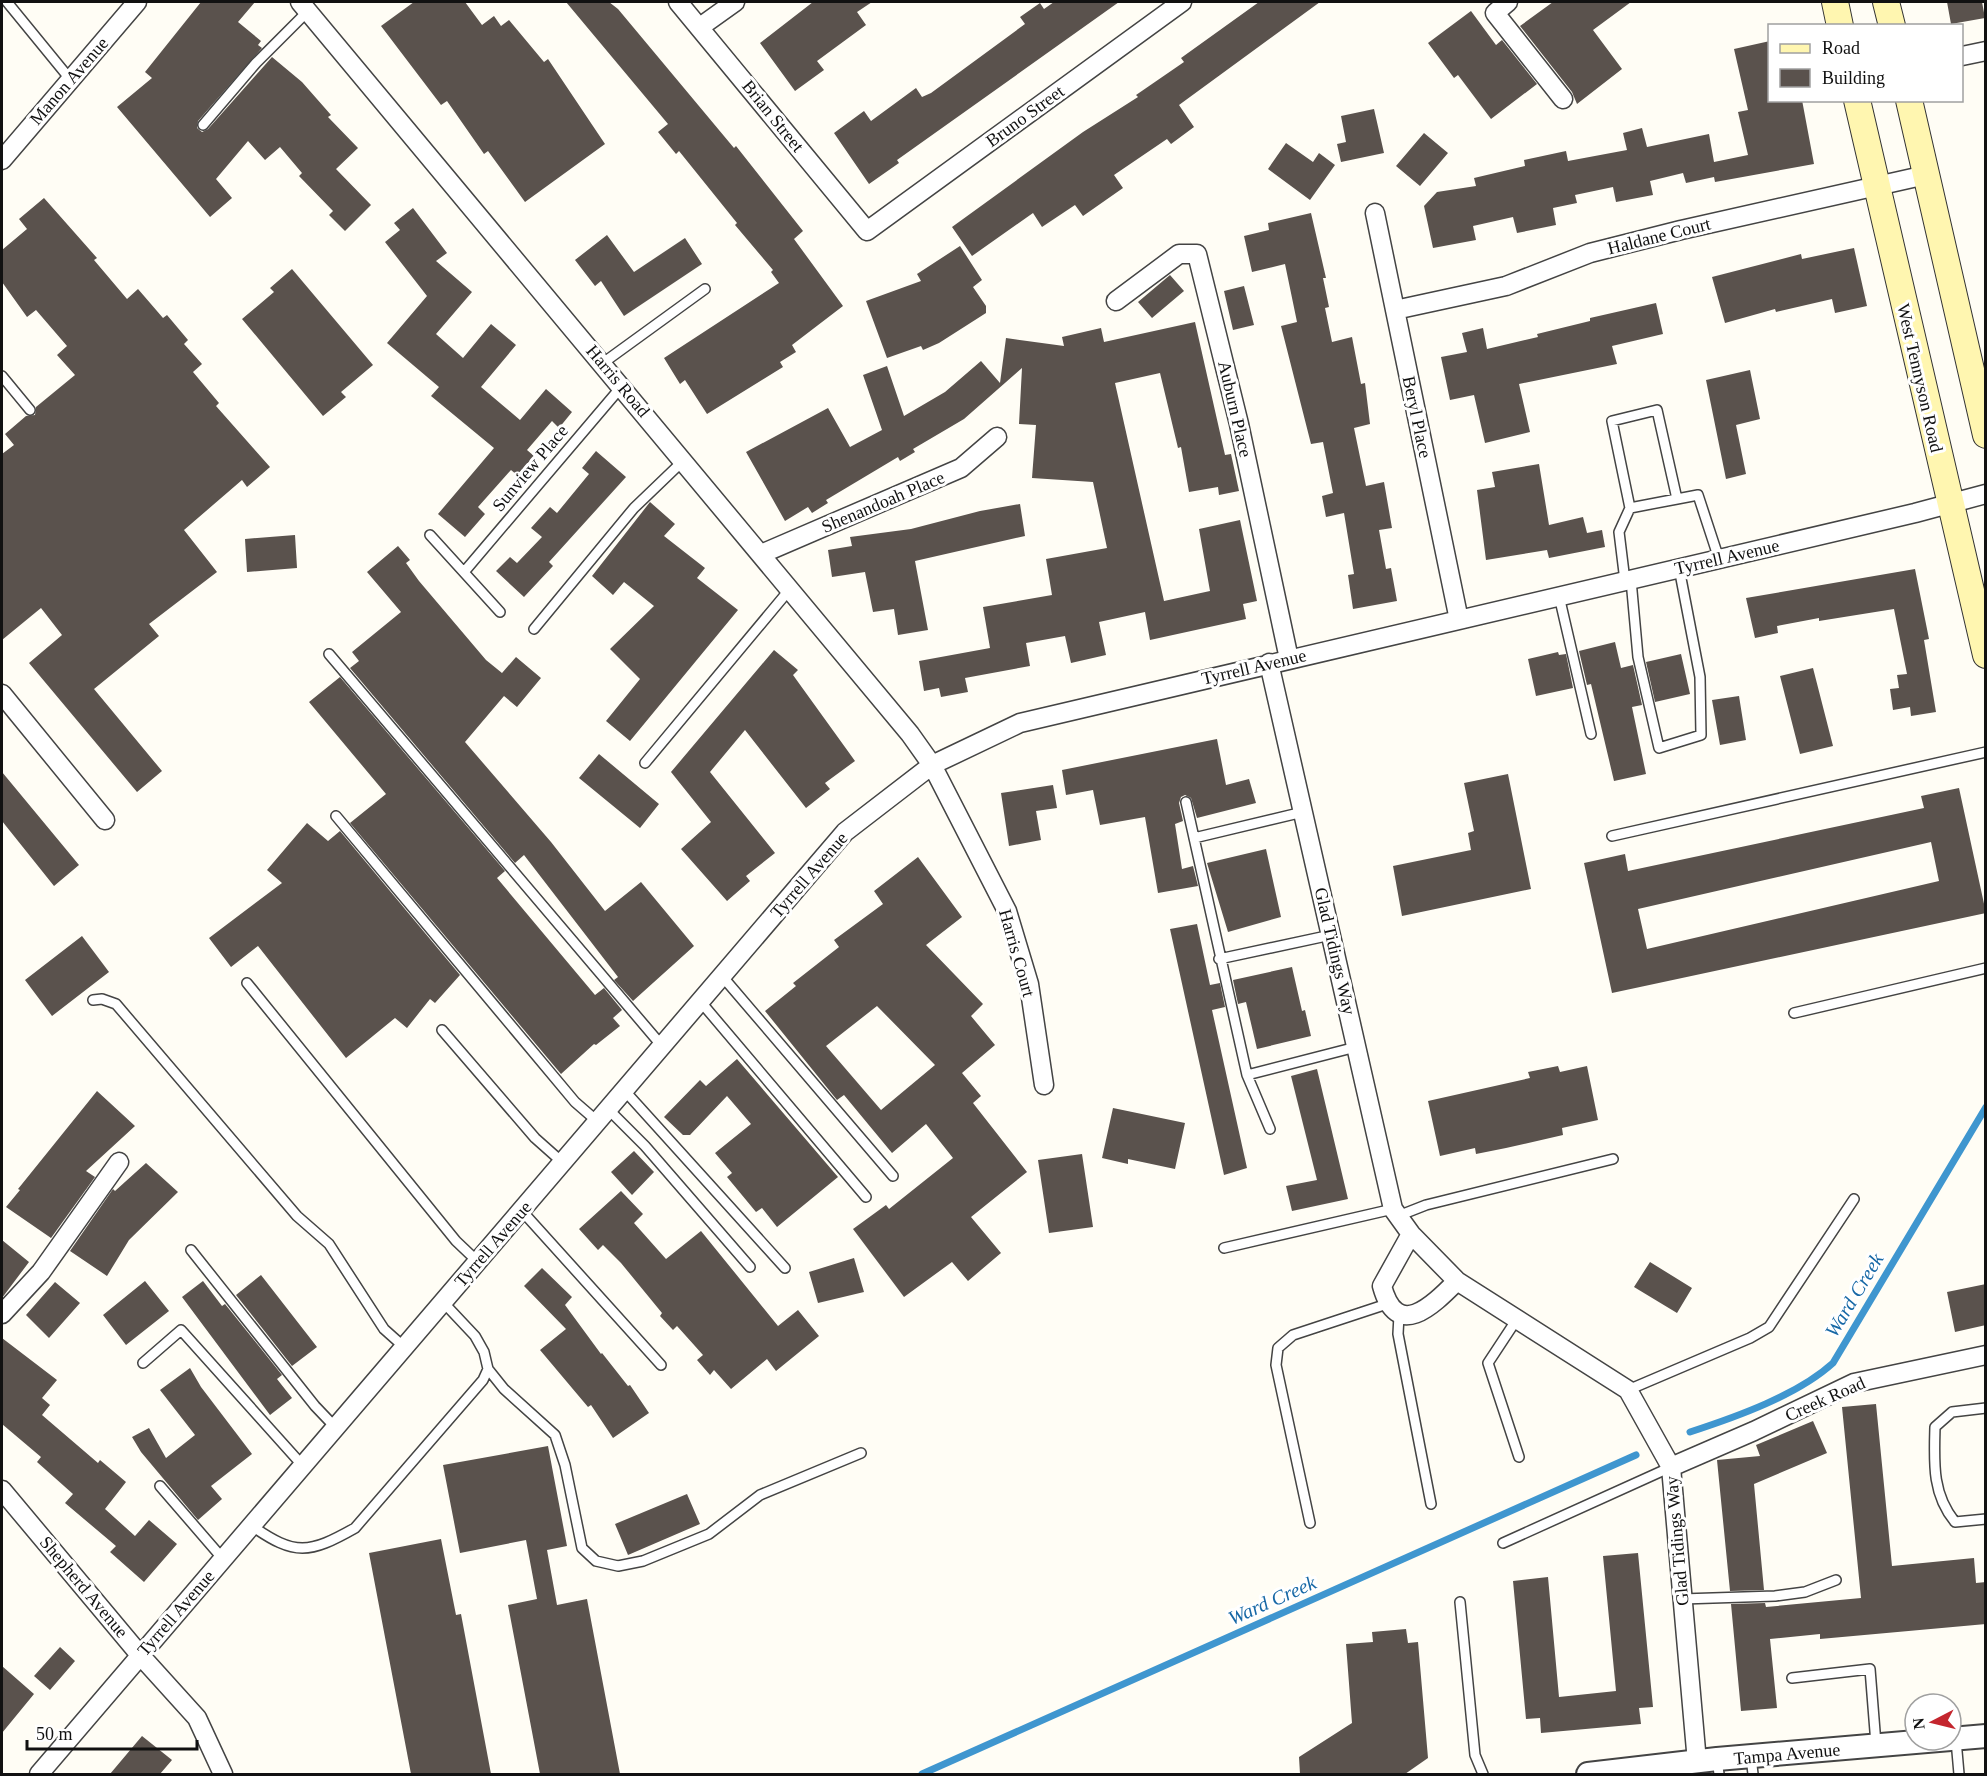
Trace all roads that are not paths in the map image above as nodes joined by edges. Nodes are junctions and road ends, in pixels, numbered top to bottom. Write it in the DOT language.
graph roads {
  1 [pos="7,2"];
  2 [pos="137,2"];
  3 [pos="678,2"];
  4 [pos="735,2"];
  5 [pos="1182,2"];
  6 [pos="1508,2"];
  7 [pos="1834,2"];
  8 [pos="1886,2"];
  9 [pos="304,6"];
  10 [pos="1840,24"];
  11 [pos="1892,24"];
  12 [pos="700,27"];
  13 [pos="1986,51"];
  14 [pos="1963,56"];
  15 [pos="70,79"];
  16 [pos="1563,99"];
  17 [pos="1857,102"];
  18 [pos="1909,102"];
  19 [pos="203,125"];
  20 [pos="2,160"];
  21 [pos="1926,175"];
  22 [pos="1875,187"];
  23 [pos="1375,213"];
  24 [pos="867,231"];
  25 [pos="705,289"];
  26 [pos="1116,301"];
  27 [pos="1395,310"];
  28 [pos="603,363"];
  29 [pos="2,375"];
  30 [pos="622,386"];
  31 [pos="30,410"];
  32 [pos="1985,430"];
  33 [pos="997,437"];
  34 [pos="684,460"];
  35 [pos="1986,494"];
  36 [pos="1677,499"];
  37 [pos="1950,504"];
  38 [pos="1630,508"];
  39 [pos="429,535"];
  40 [pos="761,554"];
  41 [pos="1719,559"];
  42 [pos="1679,568"];
  43 [pos="464,572"];
  44 [pos="1628,580"];
  45 [pos="790,589"];
  46 [pos="1559,596"];
  47 [pos="500,612"];
  48 [pos="1459,620"];
  49 [pos="534,628"];
  50 [pos="329,654"];
  51 [pos="1986,655"];
  52 [pos="1289,659"];
  53 [pos="1269,663"];
  54 [pos="2,694"];
  55 [pos="1592,734"];
  56 [pos="1986,752"];
  57 [pos="645,763"];
  58 [pos="932,765"];
  59 [pos="1186,801"];
  60 [pos="1303,812"];
  61 [pos="336,816"];
  62 [pos="105,820"];
  63 [pos="1612,836"];
  64 [pos="1194,838"];
  65 [pos="1331,935"];
  66 [pos="1220,958"];
  67 [pos="1986,968"];
  68 [pos="722,976"];
  69 [pos="247,983"];
  70 [pos="93,1000"];
  71 [pos="700,1001"];
  72 [pos="1794,1013"];
  73 [pos="442,1030"];
  74 [pos="662,1046"];
  75 [pos="1356,1047"];
  76 [pos="1247,1075"];
  77 [pos="1044,1085"];
  78 [pos="624,1090"];
  79 [pos="603,1115"];
  80 [pos="1270,1129"];
  81 [pos="1613,1159"];
  82 [pos="119,1162"];
  83 [pos="562,1162"];
  84 [pos="893,1176"];
  85 [pos="866,1197"];
  86 [pos="1854,1199"];
  87 [pos="522,1211"];
  88 [pos="1396,1213"];
  89 [pos="1411,1234"];
  90 [pos="1224,1248"];
  91 [pos="191,1250"];
  92 [pos="477,1261"];
  93 [pos="750,1267"];
  94 [pos="785,1268"];
  95 [pos="1457,1281"];
  96 [pos="443,1302"];
  97 [pos="1393,1309"];
  98 [pos="2,1314"];
  99 [pos="1517,1319"];
  100 [pos="403,1346"];
  101 [pos="1986,1355"];
  102 [pos="143,1363"];
  103 [pos="661,1365"];
  104 [pos="488,1369"];
  105 [pos="1628,1390"];
  106 [pos="1986,1408"];
  107 [pos="335,1427"];
  108 [pos="861,1453"];
  109 [pos="1519,1457"];
  110 [pos="303,1466"];
  111 [pos="1671,1467"];
  112 [pos="160,1486"];
  113 [pos="2,1490"];
  114 [pos="1431,1504"];
  115 [pos="1986,1519"];
  116 [pos="1310,1523"];
  117 [pos="252,1526"];
  118 [pos="1503,1543"];
  119 [pos="223,1559"];
  120 [pos="1836,1580"];
  121 [pos="1682,1599"];
  122 [pos="1460,1602"];
  123 [pos="140,1655"];
  124 [pos="1792,1677"];
  125 [pos="1986,1737"];
  126 [pos="1963,1739"];
  127 [pos="1903,1744"];
  128 [pos="1876,1746"];
  129 [pos="1957,1752"];
  130 [pos="1711,1765"];
  131 [pos="1752,1766"];
  132 [pos="39,1774"];
  133 [pos="224,1774"];
  134 [pos="1483,1774"];
  135 [pos="1588,1774"];
  136 [pos="1959,1774"];
  1 -- 15 [label="lane"];
  2 -- 15 [label="street, Manon Avenue"];
  3 -- 12 [label="street, Brian Street"];
  4 -- 12 [label="street"];
  5 -- 24 [label="street, Bruno Street"];
  6 -- 16 [label="street"];
  7 -- 10 [label="main road"];
  8 -- 11 [label="main road"];
  9 -- 19 [label="lane"];
  9 -- 28 [label="street, Harris Road"];
  12 -- 24 [label="street, Brian Street"];
  13 -- 14 [label="street"];
  15 -- 20 [label="street, Manon Avenue"];
  17 -- 22 [label="main road, West Tennyson Road"];
  18 -- 21 [label="main road"];
  21 -- 22 [label="street, Haldane Court"];
  21 -- 32 [label="main road"];
  22 -- 27 [label="street, Haldane Court"];
  22 -- 37 [label="main road, West Tennyson Road"];
  23 -- 27 [label="street, Beryl Place"];
  25 -- 28 [label="lane"];
  26 -- 52 [label="street, Auburn Place"];
  27 -- 48 [label="street, Beryl Place"];
  28 -- 30 [label="street, Harris Road"];
  29 -- 31 [label="lane"];
  30 -- 34 [label="street, Harris Road"];
  30 -- 43 [label="lane, Sunview Place"];
  33 -- 40 [label="street, Shenandoah Place"];
  34 -- 40 [label="street, Harris Road"];
  34 -- 49 [label="lane"];
  35 -- 37 [label="street, Tyrrell Avenue"];
  36 -- 38 [label="lane"];
  36 -- 38 [label="lane"];
  36 -- 41 [label="lane"];
  37 -- 41 [label="street, Tyrrell Avenue"];
  37 -- 51 [label="main road, West Tennyson Road"];
  38 -- 44 [label="lane"];
  39 -- 43 [label="lane"];
  40 -- 45 [label="street, Harris Road"];
  41 -- 42 [label="street, Tyrrell Avenue"];
  42 -- 44 [label="street, Tyrrell Avenue"];
  42 -- 44 [label="lane"];
  43 -- 47 [label="lane"];
  44 -- 46 [label="street, Tyrrell Avenue"];
  45 -- 57 [label="lane"];
  45 -- 58 [label="street, Harris Road"];
  46 -- 48 [label="street, Tyrrell Avenue"];
  46 -- 55 [label="lane"];
  48 -- 52 [label="street, Tyrrell Avenue"];
  50 -- 74 [label="lane"];
  52 -- 53 [label="street, Tyrrell Avenue"];
  53 -- 58 [label="street, Tyrrell Avenue"];
  53 -- 60 [label="street, Glad Tidings Way"];
  54 -- 62 [label="street"];
  56 -- 63 [label="lane"];
  58 -- 68 [label="street, Tyrrell Avenue"];
  58 -- 77 [label="street, Harris Court"];
  59 -- 64 [label="lane"];
  60 -- 64 [label="lane"];
  60 -- 65 [label="street, Glad Tidings Way"];
  61 -- 79 [label="lane"];
  64 -- 66 [label="lane"];
  65 -- 66 [label="lane"];
  65 -- 75 [label="street, Glad Tidings Way"];
  66 -- 76 [label="lane"];
  67 -- 72 [label="lane"];
  68 -- 71 [label="street, Tyrrell Avenue"];
  68 -- 84 [label="lane"];
  69 -- 92 [label="lane"];
  70 -- 100 [label="lane"];
  71 -- 74 [label="street, Tyrrell Avenue"];
  71 -- 85 [label="lane"];
  73 -- 83 [label="lane"];
  74 -- 78 [label="street, Tyrrell Avenue"];
  75 -- 76 [label="lane"];
  75 -- 88 [label="street, Glad Tidings Way"];
  76 -- 80 [label="lane"];
  78 -- 79 [label="street, Tyrrell Avenue"];
  78 -- 94 [label="lane"];
  79 -- 83 [label="street, Tyrrell Avenue"];
  79 -- 93 [label="lane"];
  81 -- 88 [label="lane"];
  82 -- 98 [label="street"];
  83 -- 87 [label="street, Tyrrell Avenue"];
  86 -- 105 [label="lane"];
  87 -- 92 [label="street, Tyrrell Avenue"];
  87 -- 103 [label="lane"];
  88 -- 89 [label="street, Glad Tidings Way"];
  88 -- 90 [label="lane"];
  89 -- 95 [label="street, Glad Tidings Way"];
  89 -- 97 [label="street"];
  91 -- 107 [label="lane"];
  92 -- 96 [label="street, Tyrrell Avenue"];
  95 -- 97 [label="street"];
  95 -- 99 [label="street, Glad Tidings Way"];
  96 -- 100 [label="street, Tyrrell Avenue"];
  96 -- 104 [label="lane"];
  97 -- 114 [label="lane"];
  97 -- 116 [label="lane"];
  99 -- 105 [label="street, Glad Tidings Way"];
  99 -- 109 [label="lane"];
  100 -- 107 [label="street, Tyrrell Avenue"];
  101 -- 111 [label="street, Creek Road"];
  102 -- 110 [label="lane"];
  104 -- 108 [label="lane"];
  104 -- 117 [label="lane"];
  105 -- 111 [label="street, Glad Tidings Way"];
  106 -- 115 [label="lane"];
  107 -- 110 [label="street, Tyrrell Avenue"];
  110 -- 117 [label="street, Tyrrell Avenue"];
  111 -- 118 [label="lane"];
  111 -- 121 [label="street, Glad Tidings Way"];
  112 -- 119 [label="lane"];
  113 -- 123 [label="street, Shepherd Avenue"];
  117 -- 119 [label="street, Tyrrell Avenue"];
  119 -- 123 [label="street, Tyrrell Avenue"];
  120 -- 121 [label="lane"];
  121 -- 130 [label="street, Glad Tidings Way"];
  122 -- 134 [label="lane"];
  123 -- 132 [label="street, Tyrrell Avenue"];
  123 -- 133 [label="street, Shepherd Avenue"];
  124 -- 128 [label="lane"];
  125 -- 126 [label="street, Tampa Avenue"];
  127 -- 128 [label="street, Tampa Avenue"];
  128 -- 131 [label="street, Tampa Avenue"];
  129 -- 136 [label="lane"];
  130 -- 131 [label="street, Tampa Avenue"];
  130 -- 135 [label="street, Tampa Avenue"];
}
